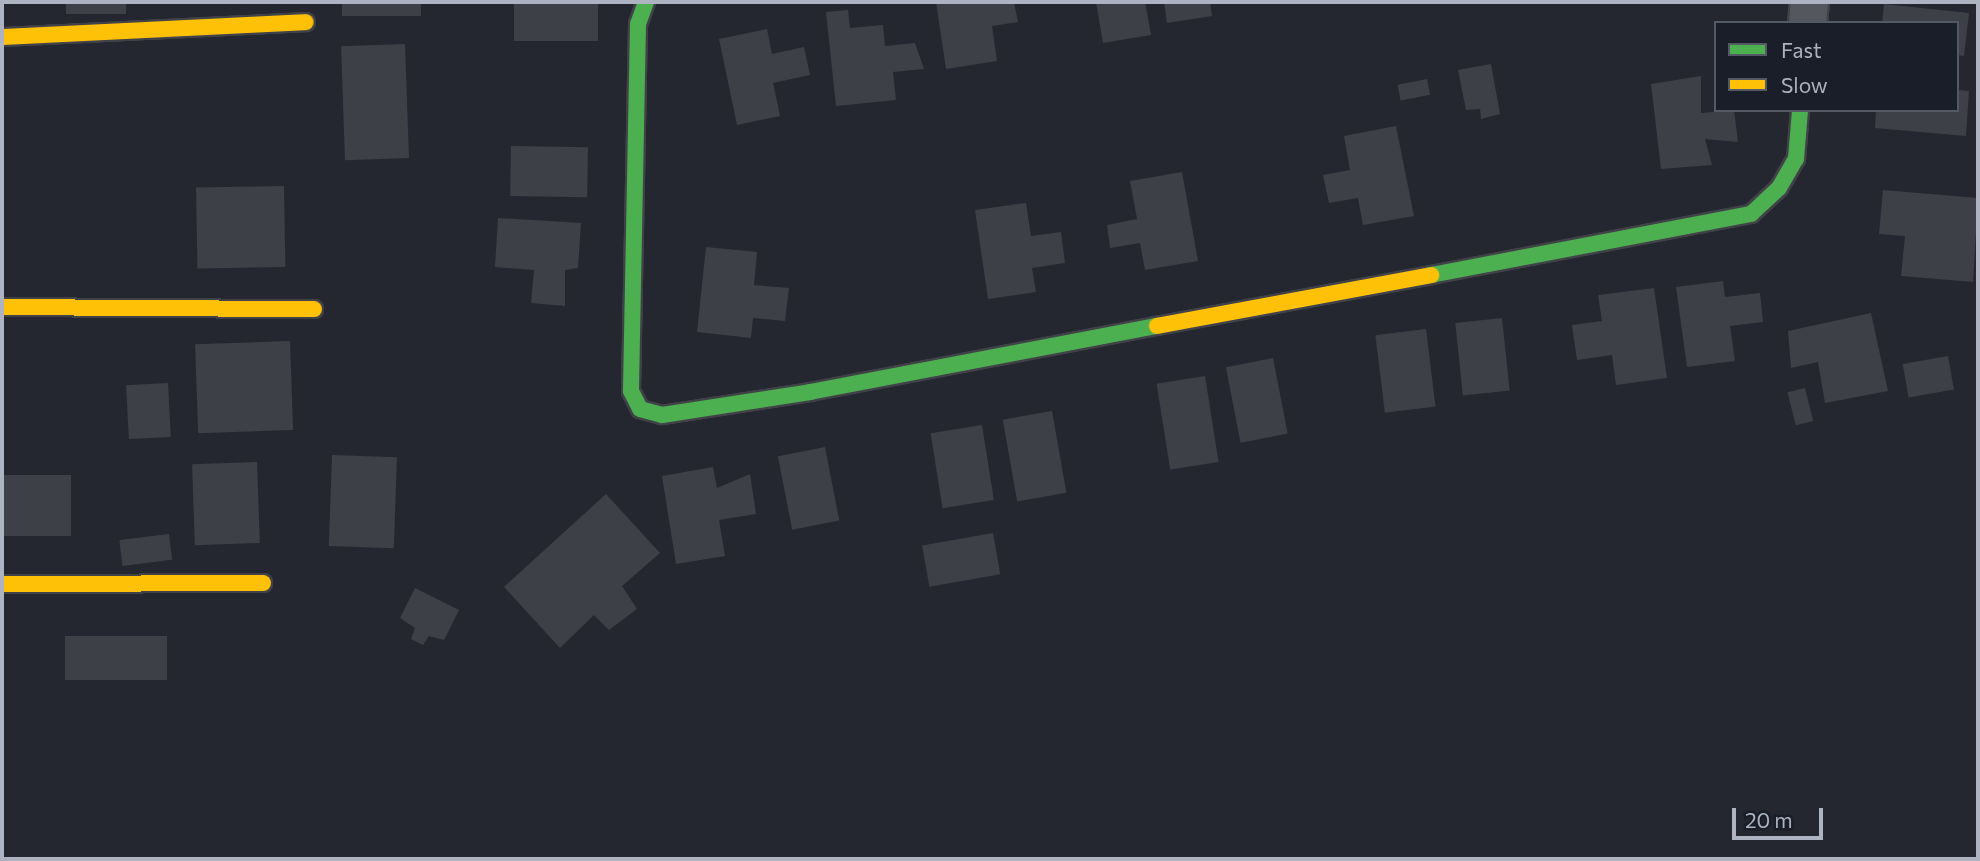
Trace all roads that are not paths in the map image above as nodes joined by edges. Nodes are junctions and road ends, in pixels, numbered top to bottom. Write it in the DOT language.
graph roads {
  1 [pos="646,2"];
  2 [pos="1809,2"];
  3 [pos="1807,21"];
  4 [pos="306,22"];
  5 [pos="2,37"];
  6 [pos="1800,112"];
  7 [pos="2,307"];
  8 [pos="314,309"];
  9 [pos="263,583"];
  10 [pos="2,584"];
  1 -- 6 [label="street"];
  2 -- 3 [label="street"];
  4 -- 5 [label="street"];
  7 -- 8 [label="street"];
  9 -- 10 [label="street"];
}
